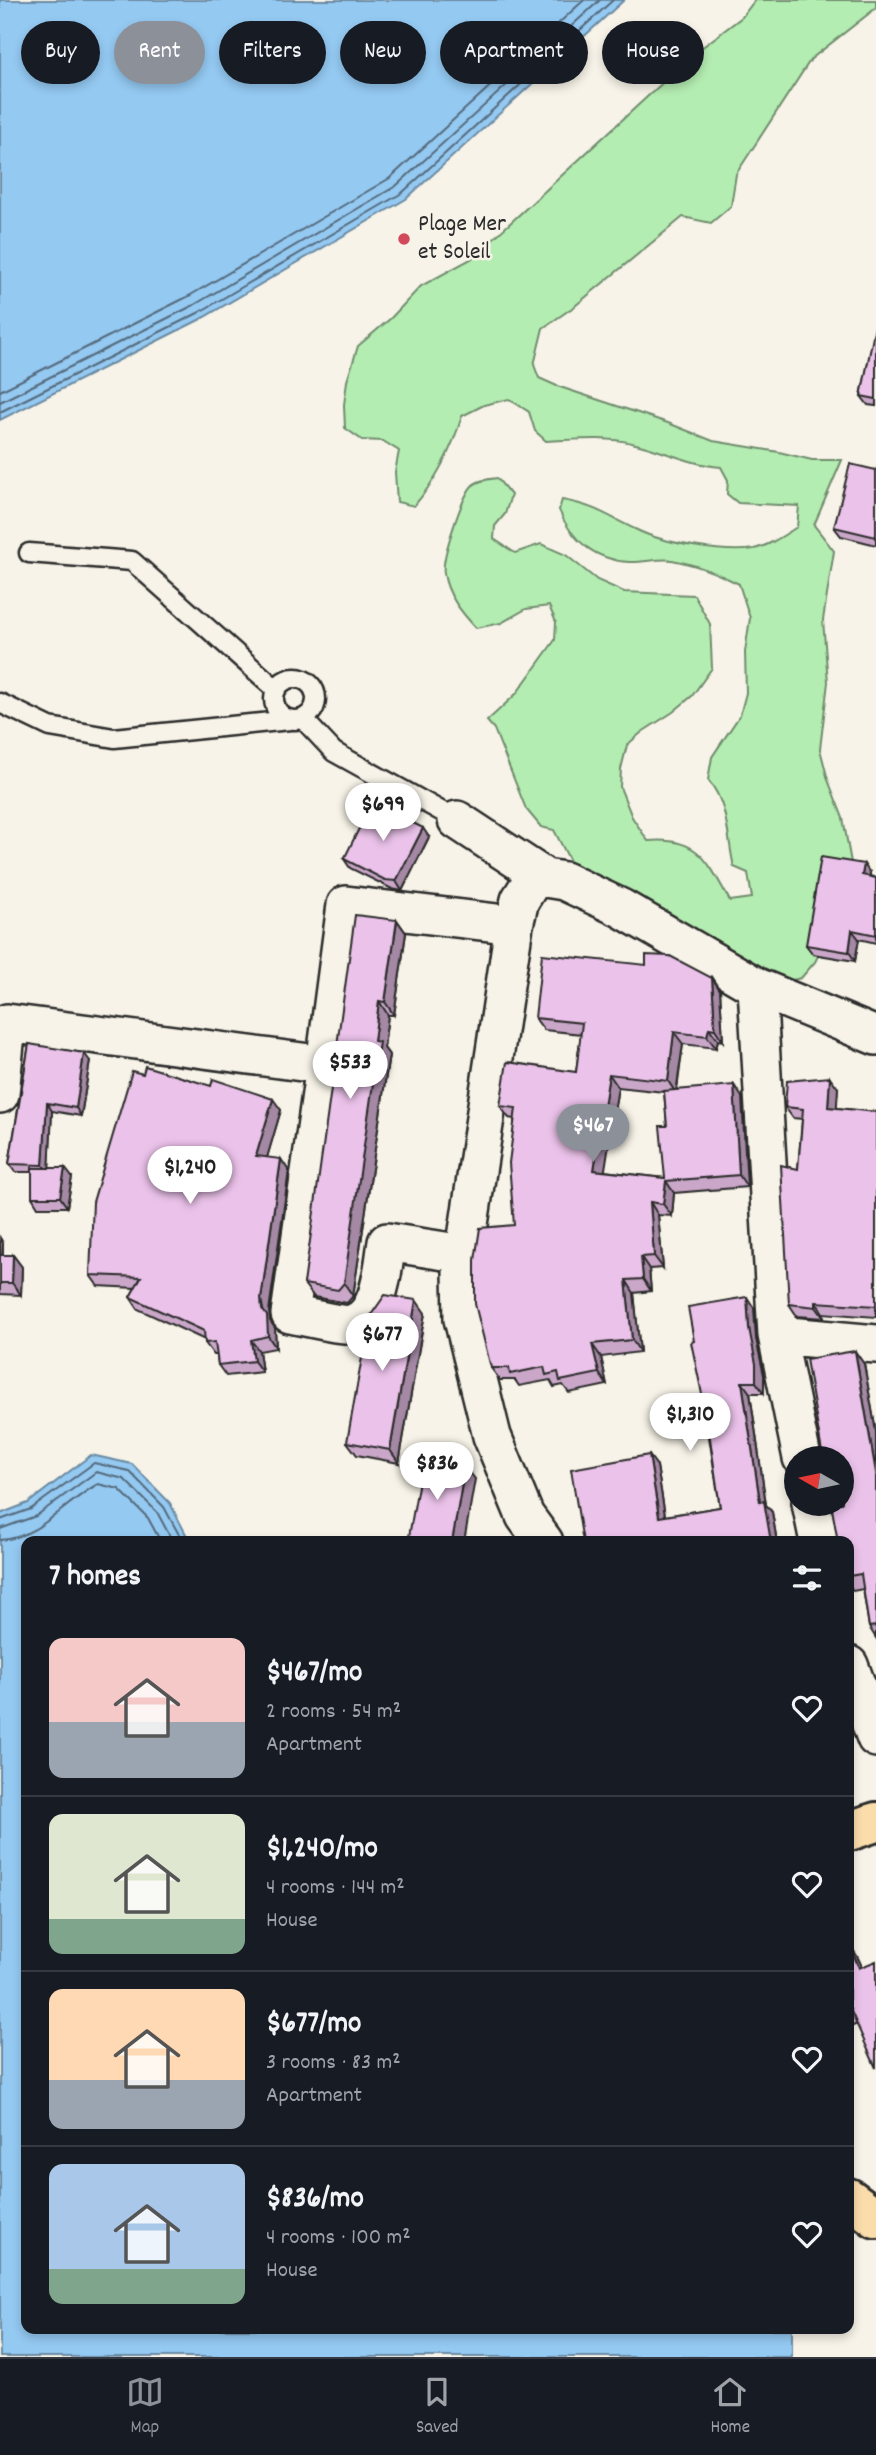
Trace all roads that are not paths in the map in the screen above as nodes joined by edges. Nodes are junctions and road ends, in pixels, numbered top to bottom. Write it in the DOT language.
graph roads {
  1 [pos="29,552"];
  2 [pos="276,689"];
  3 [pos="0,703"];
  4 [pos="297,720"];
  5 [pos="457,820"];
  6 [pos="545,878"];
  7 [pos="514,925"];
  8 [pos="757,987"];
  9 [pos="876,1036"];
  10 [pos="325,1066"];
  11 [pos="0,1094"];
  12 [pos="464,1254"];
  13 [pos="777,1335"];
  14 [pos="876,1344"];
  15 [pos="800,1446"];
  16 [pos="814,1516"];
  17 [pos="540,1536"];
  18 [pos="818,1536"];
  19 [pos="854,1679"];
  20 [pos="876,1738"];
  21 [pos="876,1822"];
  22 [pos="854,1829"];
  23 [pos="854,2202"];
  24 [pos="876,2218"];
  1 -- 2 [label="lane"];
  2 -- 4 [label="lane"];
  2 -- 4 [label="lane"];
  3 -- 4 [label="lane"];
  4 -- 5 [label="lane"];
  5 -- 6 [label="street"];
  6 -- 7 [label="street"];
  6 -- 8 [label="street"];
  7 -- 10 [label="street"];
  7 -- 12 [label="street"];
  8 -- 9 [label="street"];
  8 -- 13 [label="street"];
  10 -- 11 [label="street"];
  10 -- 12 [label="street"];
  12 -- 17 [label="street"];
  13 -- 14 [label="street"];
  13 -- 15 [label="street"];
  16 -- 18 [label="street"];
  19 -- 20 [label="street"];
  21 -- 22 [label="main road"];
  23 -- 24 [label="main road"];
}
